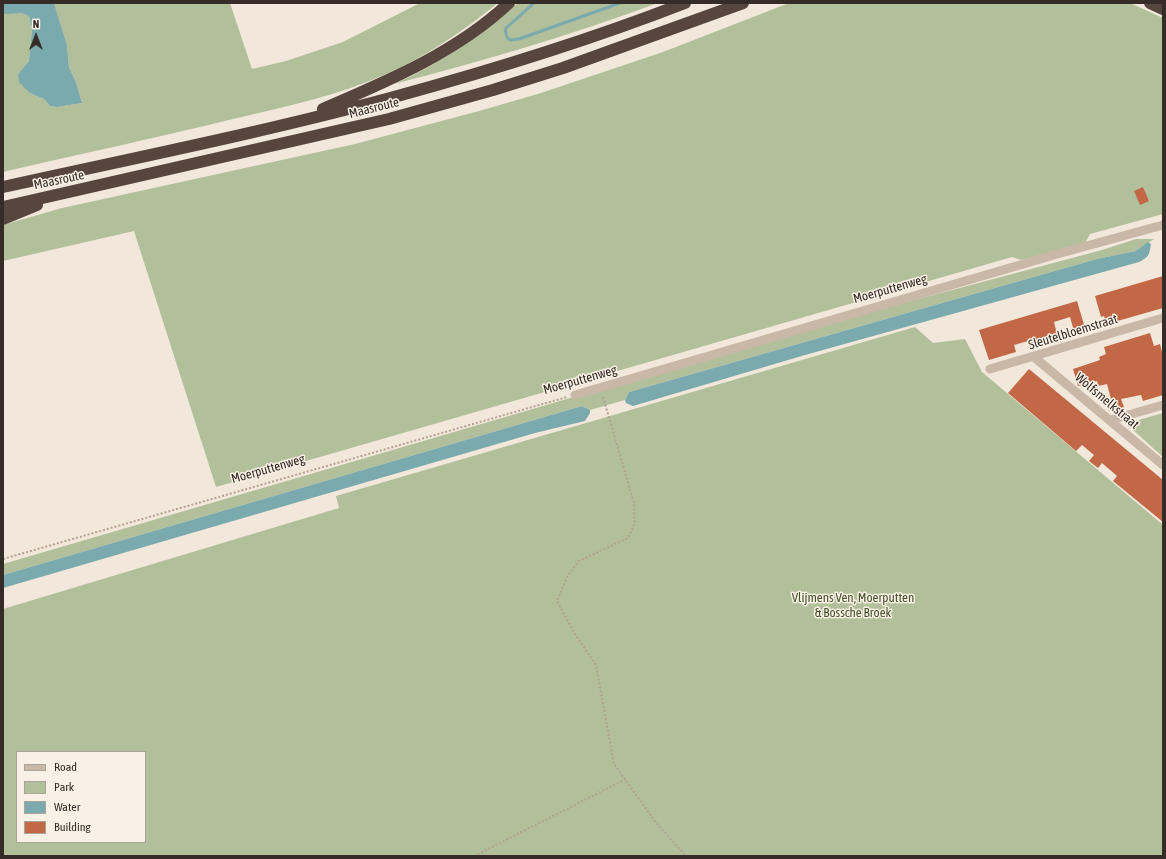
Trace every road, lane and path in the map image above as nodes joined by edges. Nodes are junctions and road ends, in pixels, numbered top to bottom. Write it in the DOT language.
graph roads {
  1 [pos="509,3"];
  2 [pos="685,3"];
  3 [pos="743,3"];
  4 [pos="1150,3"];
  5 [pos="1163,9"];
  6 [pos="291,123"];
  7 [pos="3,188"];
  8 [pos="68,193"];
  9 [pos="3,206"];
  10 [pos="3,219"];
  11 [pos="1163,226"];
  12 [pos="1163,318"];
  13 [pos="1034,357"];
  14 [pos="990,369"];
  15 [pos="600,388"];
  16 [pos="575,395"];
  17 [pos="1163,405"];
  18 [pos="1111,420"];
  19 [pos="1163,465"];
  20 [pos="3,559"];
  21 [pos="626,779"];
  22 [pos="474,856"];
  23 [pos="686,856"];
  1 -- 6 [label="highway"];
  2 -- 6 [label="highway, Maasroute"];
  3 -- 8 [label="highway, Maasroute"];
  4 -- 5 [label="highway"];
  6 -- 7 [label="highway, Maasroute"];
  8 -- 9 [label="highway, Maasroute"];
  8 -- 10 [label="highway"];
  11 -- 15 [label="street, Moerputtenweg"];
  12 -- 13 [label="street, Sleutelbloemstraat"];
  13 -- 14 [label="street, Sleutelbloemstraat"];
  13 -- 18 [label="street, Wolfsmelkstraat"];
  15 -- 16 [label="street, Moerputtenweg"];
  15 -- 21 [label="path"];
  16 -- 20 [label="path, Moerputtenweg"];
  17 -- 18 [label="street"];
  18 -- 19 [label="street, Wolfsmelkstraat"];
  21 -- 22 [label="path"];
  21 -- 23 [label="path"];
}
